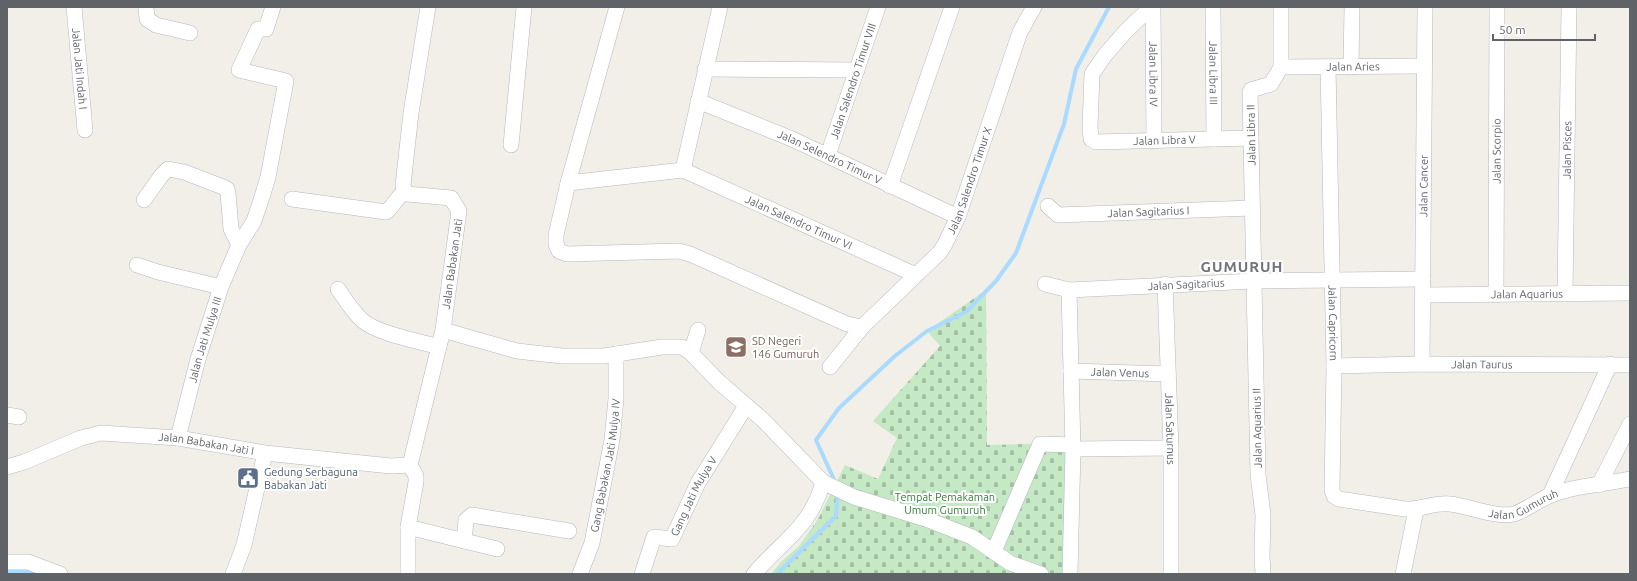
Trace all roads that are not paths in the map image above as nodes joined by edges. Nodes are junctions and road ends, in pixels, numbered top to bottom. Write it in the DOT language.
graph roads {
  1 [pos="74,7"];
  2 [pos="146,7"];
  3 [pos="273,7"];
  4 [pos="428,7"];
  5 [pos="524,7"];
  6 [pos="613,7"];
  7 [pos="617,7"];
  8 [pos="720,7"];
  9 [pos="878,7"];
  10 [pos="952,7"];
  11 [pos="1034,7"];
  12 [pos="1152,7"];
  13 [pos="1213,7"];
  14 [pos="1281,7"];
  15 [pos="1352,7"];
  16 [pos="1425,7"];
  17 [pos="1497,7"];
  18 [pos="1569,7"];
  19 [pos="190,33"];
  20 [pos="1424,66"];
  21 [pos="1281,67"];
  22 [pos="1328,67"];
  23 [pos="1351,67"];
  24 [pos="705,69"];
  25 [pos="857,70"];
  26 [pos="698,101"];
  27 [pos="85,130"];
  28 [pos="1251,138"];
  29 [pos="1214,140"];
  30 [pos="1154,141"];
  31 [pos="511,145"];
  32 [pos="828,155"];
  33 [pos="683,170"];
  34 [pos="568,183"];
  35 [pos="890,186"];
  36 [pos="405,191"];
  37 [pos="292,198"];
  38 [pos="144,200"];
  39 [pos="1048,206"];
  40 [pos="1252,208"];
  41 [pos="958,217"];
  42 [pos="239,244"];
  43 [pos="137,265"];
  44 [pos="916,275"];
  45 [pos="1332,279"];
  46 [pos="1423,279"];
  47 [pos="1254,282"];
  48 [pos="1045,284"];
  49 [pos="1165,284"];
  50 [pos="221,287"];
  51 [pos="338,289"];
  52 [pos="1069,290"];
  53 [pos="1630,293"];
  54 [pos="1565,294"];
  55 [pos="1423,295"];
  56 [pos="1496,295"];
  57 [pos="862,327"];
  58 [pos="443,330"];
  59 [pos="698,330"];
  60 [pos="439,347"];
  61 [pos="691,353"];
  62 [pos="616,354"];
  63 [pos="1422,364"];
  64 [pos="1610,364"];
  65 [pos="1630,364"];
  66 [pos="1334,366"];
  67 [pos="830,368"];
  68 [pos="1071,372"];
  69 [pos="1168,374"];
  70 [pos="746,406"];
  71 [pos="1630,424"];
  72 [pos="178,438"];
  73 [pos="1073,447"];
  74 [pos="1171,448"];
  75 [pos="265,453"];
  76 [pos="410,465"];
  77 [pos="7,467"];
  78 [pos="1630,479"];
  79 [pos="826,483"];
  80 [pos="1599,485"];
  81 [pos="1550,495"];
  82 [pos="1416,510"];
  83 [pos="408,527"];
  84 [pos="569,531"];
  85 [pos="464,541"];
  86 [pos="497,549"];
  87 [pos="994,551"];
  88 [pos="7,562"];
  89 [pos="60,574"];
  90 [pos="234,574"];
  91 [pos="408,574"];
  92 [pos="580,574"];
  93 [pos="642,574"];
  94 [pos="754,574"];
  95 [pos="1041,574"];
  96 [pos="1070,574"];
  97 [pos="1171,574"];
  98 [pos="1263,574"];
  99 [pos="1403,574"];
  1 -- 27 [label="street, Jalan Jati Indah I"];
  2 -- 19 [label="street"];
  3 -- 42 [label="street, Jalan Jati Mulya III"];
  4 -- 36 [label="street"];
  5 -- 31 [label="street"];
  6 -- 7 [label="street"];
  7 -- 34 [label="street"];
  8 -- 24 [label="street"];
  9 -- 25 [label="street, Jalan Salendro Timur VIII"];
  10 -- 35 [label="street"];
  11 -- 41 [label="street, Jalan Salendro Timur X"];
  12 -- 30 [label="street, Jalan Libra IV"];
  12 -- 30 [label="street, Jalan Libra V"];
  13 -- 29 [label="street, Jalan Libra III"];
  14 -- 21 [label="street"];
  15 -- 23 [label="street"];
  16 -- 20 [label="street, Jalan Cancer"];
  17 -- 56 [label="street, Jalan Scorpio"];
  18 -- 54 [label="street, Jalan Pisces"];
  20 -- 23 [label="street, Jalan Aries"];
  20 -- 46 [label="street, Jalan Cancer"];
  21 -- 22 [label="street, Jalan Aries"];
  21 -- 28 [label="street, Jalan Libra II"];
  22 -- 23 [label="street, Jalan Aries"];
  22 -- 45 [label="street, Jalan Capricorn"];
  24 -- 25 [label="street"];
  24 -- 26 [label="street"];
  25 -- 32 [label="street, Jalan Salendro Timur VIII"];
  26 -- 32 [label="street, Jalan Selendro Timur V"];
  26 -- 33 [label="street"];
  28 -- 29 [label="street, Jalan Libra V"];
  28 -- 40 [label="street, Jalan Libra II"];
  29 -- 30 [label="street, Jalan Libra V"];
  32 -- 35 [label="street, Jalan Selendro Timur V"];
  33 -- 34 [label="street"];
  33 -- 44 [label="street, Jalan Salendro Timur VI"];
  34 -- 57 [label="street"];
  35 -- 41 [label="street, Jalan Selendro Timur V"];
  36 -- 37 [label="street"];
  36 -- 58 [label="street, Jalan Babakan Jati"];
  38 -- 42 [label="street"];
  39 -- 40 [label="street, Jalan Sagitarius I"];
  40 -- 47 [label="street, Jalan Libra II"];
  41 -- 44 [label="street, Jalan Salendro Timur X"];
  42 -- 50 [label="street, Jalan Jati Mulya III"];
  43 -- 50 [label="street"];
  44 -- 57 [label="street, Jalan Salendro Timur X"];
  45 -- 46 [label="street, Jalan Sagitarius"];
  45 -- 47 [label="street, Jalan Sagitarius"];
  45 -- 66 [label="street, Jalan Capricorn"];
  46 -- 55 [label="street, Jalan Cancer"];
  47 -- 49 [label="street, Jalan Sagitarius"];
  47 -- 98 [label="street, Jalan Aquarius II"];
  48 -- 52 [label="street, Jalan Sagitarius"];
  49 -- 52 [label="street, Jalan Sagitarius"];
  49 -- 69 [label="street, Jalan Saturnus"];
  50 -- 72 [label="street, Jalan Jati Mulya III"];
  51 -- 60 [label="street"];
  52 -- 68 [label="street"];
  53 -- 54 [label="street, Jalan Aquarius"];
  54 -- 56 [label="street, Jalan Aquarius"];
  55 -- 56 [label="street, Jalan Aquarius"];
  55 -- 63 [label="street, Jalan Cancer"];
  57 -- 67 [label="street, Jalan Salendro Timur X"];
  58 -- 60 [label="street, Jalan Babakan Jati"];
  58 -- 62 [label="street"];
  59 -- 61 [label="street"];
  60 -- 76 [label="street, Jalan Babakan Jati"];
  61 -- 62 [label="street"];
  61 -- 70 [label="street"];
  62 -- 92 [label="street, Gang Babakan Jati Mulya IV"];
  63 -- 64 [label="street, Jalan Taurus"];
  63 -- 66 [label="street, Jalan Taurus"];
  64 -- 65 [label="street, Jalan Taurus"];
  64 -- 81 [label="street"];
  66 -- 82 [label="street, Jalan Capricorn"];
  68 -- 69 [label="street, Jalan Venus"];
  68 -- 73 [label="street"];
  69 -- 74 [label="street, Jalan Saturnus"];
  70 -- 79 [label="street"];
  70 -- 93 [label="street, Gang Jati Mulya V"];
  71 -- 80 [label="street"];
  72 -- 75 [label="street, Jalan Babakan Jati I"];
  72 -- 77 [label="street, Jalan Babakan Jati I"];
  73 -- 74 [label="street"];
  73 -- 87 [label="street"];
  73 -- 96 [label="street"];
  74 -- 97 [label="street, Jalan Saturnus"];
  75 -- 76 [label="street, Jalan Babakan Jati I"];
  75 -- 90 [label="street"];
  76 -- 83 [label="street"];
  78 -- 80 [label="street, Jalan Gumuruh"];
  79 -- 87 [label="street"];
  79 -- 94 [label="street"];
  80 -- 81 [label="street, Jalan Gumuruh"];
  81 -- 82 [label="street, Jalan Gumuruh"];
  82 -- 99 [label="street"];
  83 -- 85 [label="street"];
  83 -- 91 [label="street"];
  84 -- 85 [label="street"];
  85 -- 86 [label="street"];
  87 -- 95 [label="street"];
  88 -- 89 [label="street"];
}
